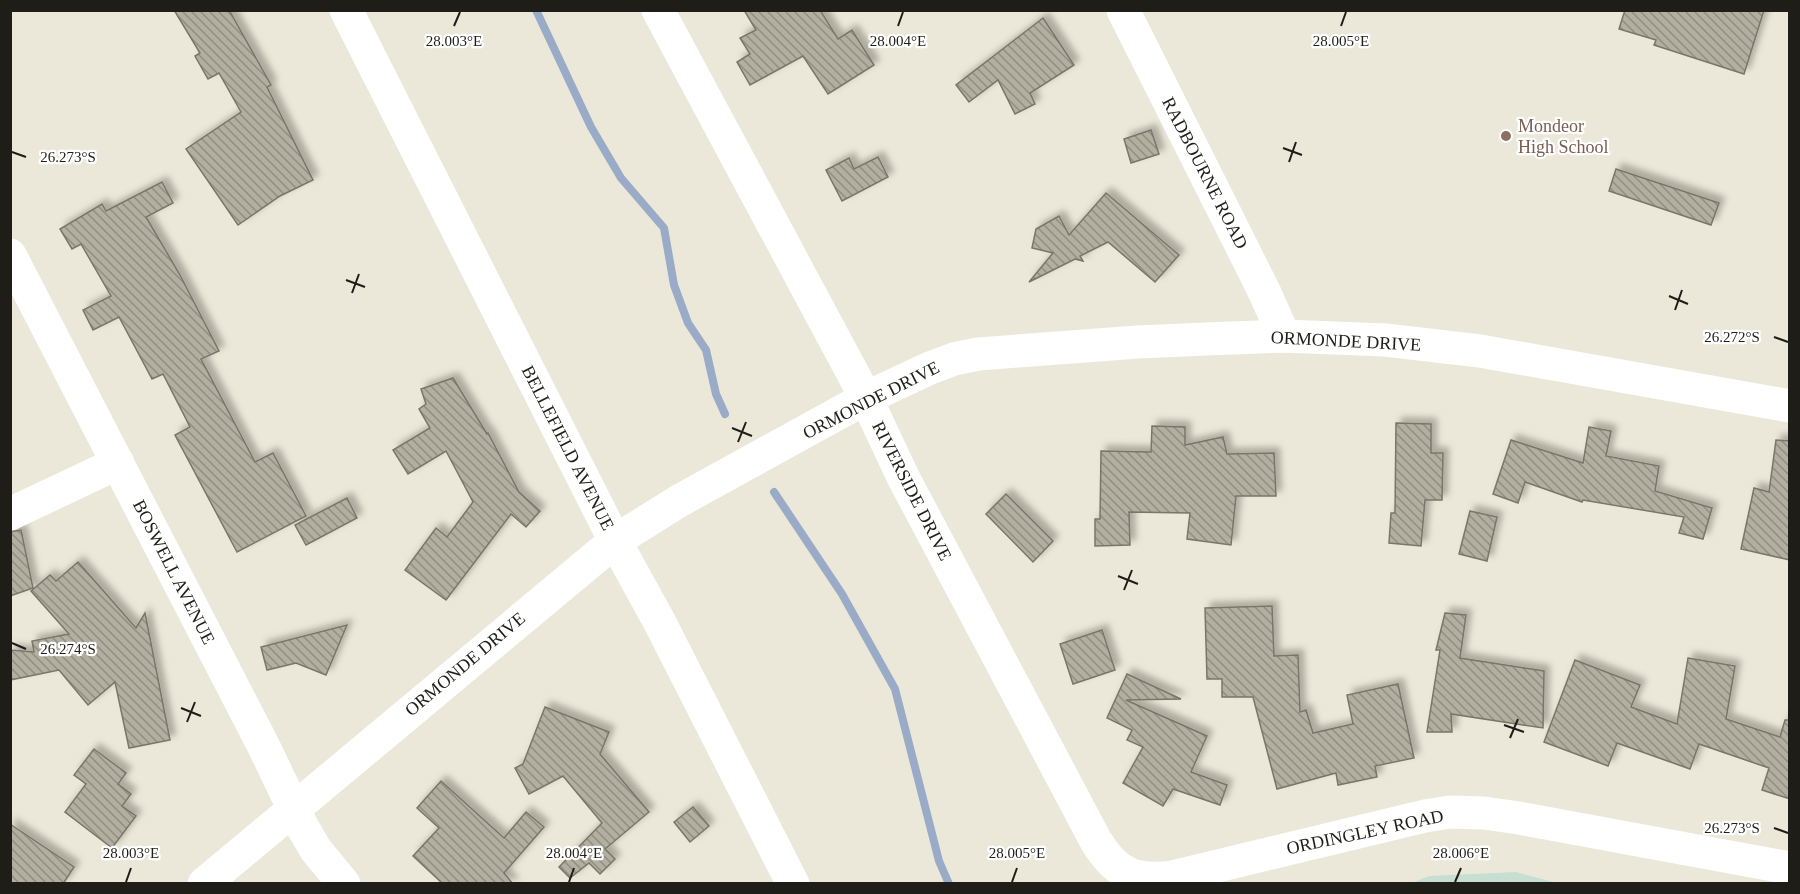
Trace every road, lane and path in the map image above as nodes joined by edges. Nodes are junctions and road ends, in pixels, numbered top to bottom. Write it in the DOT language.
graph roads {
  1 [pos="346,10"];
  2 [pos="658,10"];
  3 [pos="1123,10"];
  4 [pos="10,255"];
  5 [pos="1284,336"];
  6 [pos="866,398"];
  7 [pos="1790,406"];
  8 [pos="118,463"];
  9 [pos="10,514"];
  10 [pos="615,541"];
  11 [pos="293,809"];
  12 [pos="1790,868"];
  13 [pos="1122,871"];
  14 [pos="204,884"];
  15 [pos="344,884"];
  16 [pos="793,884"];
  1 -- 10 [label="street, BELLEFIELD AVENUE"];
  2 -- 6 [label="street, RIVERSIDE DRIVE"];
  3 -- 5 [label="street, RADBOURNE ROAD"];
  4 -- 8 [label="street, BOSWELL AVENUE"];
  5 -- 6 [label="street, ORMONDE DRIVE"];
  5 -- 7 [label="street, ORMONDE DRIVE"];
  6 -- 10 [label="street, ORMONDE DRIVE"];
  6 -- 13 [label="street, RIVERSIDE DRIVE"];
  8 -- 9 [label="street"];
  8 -- 11 [label="street, BOSWELL AVENUE"];
  10 -- 11 [label="street, ORMONDE DRIVE"];
  10 -- 16 [label="street, BELLEFIELD AVENUE"];
  11 -- 14 [label="street, ORMONDE DRIVE"];
  11 -- 15 [label="street, BOSWELL AVENUE"];
  12 -- 13 [label="street, ORDINGLEY ROAD"];
}
